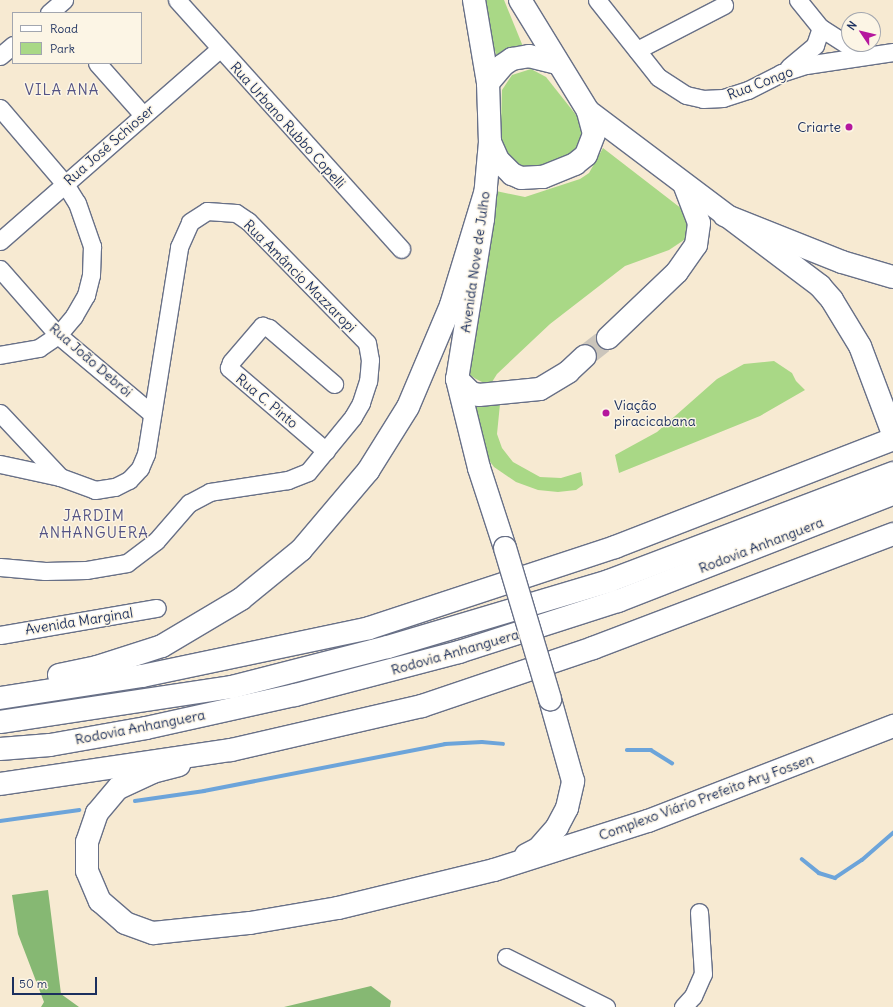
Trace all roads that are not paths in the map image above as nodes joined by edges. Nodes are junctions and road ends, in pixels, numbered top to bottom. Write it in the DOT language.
graph roads {
  1 [pos="64,0"];
  2 [pos="177,0"];
  3 [pos="474,0"];
  4 [pos="520,0"];
  5 [pos="597,0"];
  6 [pos="798,0"];
  7 [pos="724,5"];
  8 [pos="48,9"];
  9 [pos="821,28"];
  10 [pos="12,46"];
  11 [pos="219,49"];
  12 [pos="637,50"];
  13 [pos="893,52"];
  14 [pos="863,55"];
  15 [pos="0,56"];
  16 [pos="557,63"];
  17 [pos="98,64"];
  18 [pos="781,73"];
  19 [pos="488,83"];
  20 [pos="0,108"];
  21 [pos="588,110"];
  22 [pos="143,115"];
  23 [pos="490,142"];
  24 [pos="65,184"];
  25 [pos="684,185"];
  26 [pos="486,190"];
  27 [pos="724,215"];
  28 [pos="0,241"];
  29 [pos="400,249"];
  30 [pos="0,269"];
  31 [pos="893,277"];
  32 [pos="58,335"];
  33 [pos="608,338"];
  34 [pos="0,355"];
  35 [pos="585,356"];
  36 [pos="457,379"];
  37 [pos="334,384"];
  38 [pos="0,413"];
  39 [pos="152,414"];
  40 [pos="893,434"];
  41 [pos="893,439"];
  42 [pos="326,451"];
  43 [pos="0,464"];
  44 [pos="893,473"];
  45 [pos="60,477"];
  46 [pos="893,494"];
  47 [pos="893,534"];
  48 [pos="0,566"];
  49 [pos="157,608"];
  50 [pos="0,635"];
  51 [pos="0,685"];
  52 [pos="0,698"];
  53 [pos="0,722"];
  54 [pos="893,726"];
  55 [pos="0,749"];
  56 [pos="231,750"];
  57 [pos="0,784"];
  58 [pos="494,870"];
  59 [pos="699,912"];
  60 [pos="506,957"];
  61 [pos="606,1007"];
  62 [pos="683,1007"];
  1 -- 8 [label="street"];
  2 -- 11 [label="street, Rua Urbano Rubbo Copelli"];
  3 -- 19 [label="main road, Avenida Nove de Julho"];
  4 -- 16 [label="main road"];
  5 -- 12 [label="street, Rua Congo"];
  6 -- 9 [label="street"];
  7 -- 12 [label="street"];
  9 -- 14 [label="street"];
  9 -- 18 [label="street"];
  10 -- 15 [label="street"];
  11 -- 22 [label="street, Rua José Schioser"];
  11 -- 29 [label="street, Rua Urbano Rubbo Copelli"];
  12 -- 18 [label="street, Rua Congo"];
  13 -- 14 [label="street, Rua Congo"];
  14 -- 18 [label="street, Rua Congo"];
  16 -- 19 [label="main road"];
  16 -- 21 [label="main road"];
  17 -- 22 [label="street"];
  19 -- 23 [label="main road, Avenida Nove de Julho"];
  20 -- 24 [label="street"];
  21 -- 23 [label="main road"];
  21 -- 25 [label="main road"];
  22 -- 24 [label="street, Rua José Schioser"];
  23 -- 26 [label="main road, Avenida Nove de Julho"];
  24 -- 28 [label="street, Rua José Schioser"];
  24 -- 32 [label="street"];
  25 -- 27 [label="main road"];
  25 -- 33 [label="main road"];
  26 -- 36 [label="main road, Avenida Nove de Julho"];
  26 -- 51 [label="main road"];
  27 -- 31 [label="main road"];
  27 -- 40 [label="main road"];
  30 -- 32 [label="street, Rua João Debrói"];
  32 -- 34 [label="street"];
  32 -- 39 [label="street, Rua João Debrói"];
  35 -- 36 [label="main road"];
  36 -- 58 [label="main road, Complexo Viário Prefeito Ary Fossen, bridge"];
  37 -- 42 [label="street, Rua C. Pinto"];
  38 -- 45 [label="street"];
  39 -- 42 [label="street, Rua Amâncio Mazzaropi"];
  39 -- 45 [label="street, Rua Amâncio Mazzaropi"];
  41 -- 52 [label="main road"];
  42 -- 48 [label="street"];
  43 -- 45 [label="street, Rua Amâncio Mazzaropi"];
  44 -- 53 [label="main road, Rodovia Anhanguera"];
  46 -- 55 [label="main road, Rodovia Anhanguera"];
  47 -- 56 [label="main road"];
  49 -- 50 [label="street, Avenida Marginal"];
  54 -- 58 [label="main road, Complexo Viário Prefeito Ary Fossen"];
  56 -- 57 [label="main road"];
  56 -- 58 [label="main road, Complexo Viário Prefeito Ary Fossen"];
  59 -- 62 [label="street"];
  60 -- 61 [label="street"];
}
